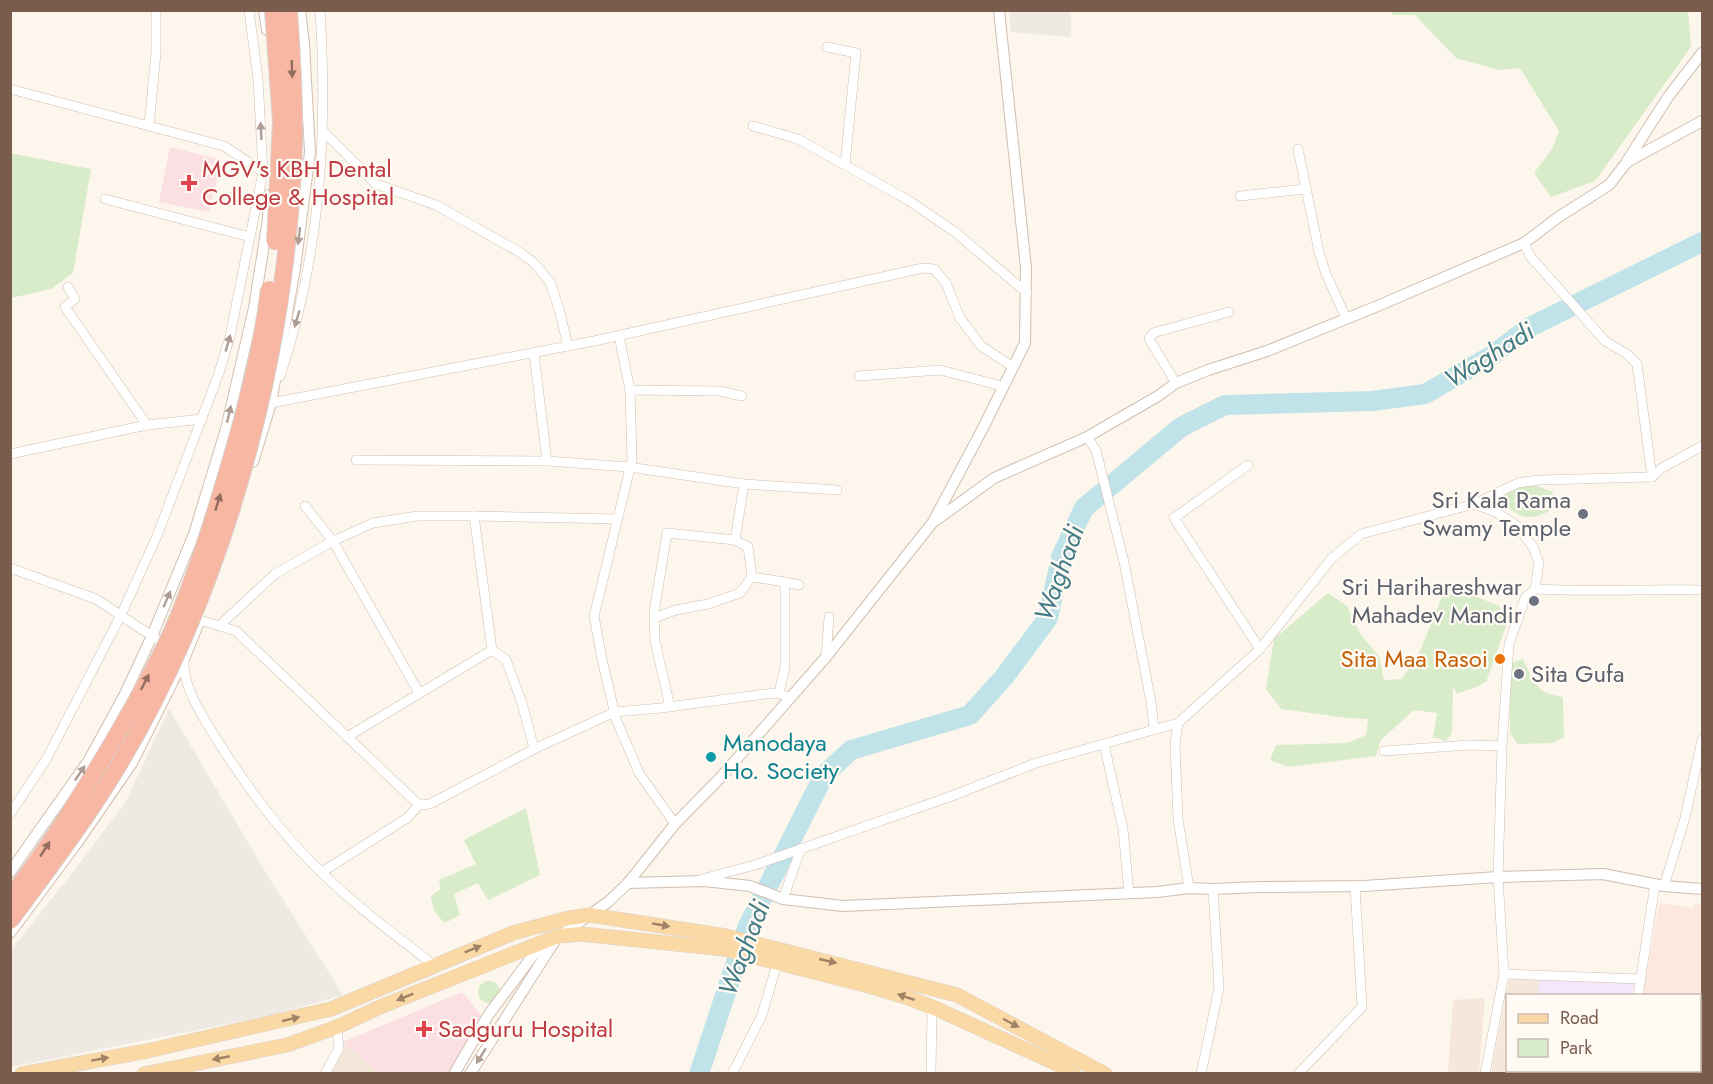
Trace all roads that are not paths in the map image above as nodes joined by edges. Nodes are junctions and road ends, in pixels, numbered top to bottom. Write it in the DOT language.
graph roads {
  1 [pos="156,10"];
  2 [pos="249,10"];
  3 [pos="264,10"];
  4 [pos="273,10"];
  5 [pos="289,10"];
  6 [pos="300,10"];
  7 [pos="320,10"];
  8 [pos="999,10"];
  9 [pos="827,48"];
  10 [pos="1702,53"];
  11 [pos="10,89"];
  12 [pos="1702,121"];
  13 [pos="149,126"];
  14 [pos="753,126"];
  15 [pos="323,131"];
  16 [pos="1298,149"];
  17 [pos="1627,162"];
  18 [pos="845,165"];
  19 [pos="263,172"];
  20 [pos="1306,189"];
  21 [pos="1240,196"];
  22 [pos="105,198"];
  23 [pos="250,237"];
  24 [pos="1524,243"];
  25 [pos="68,286"];
  26 [pos="1027,293"];
  27 [pos="1229,312"];
  28 [pos="1346,318"];
  29 [pos="619,336"];
  30 [pos="568,346"];
  31 [pos="534,354"];
  32 [pos="1012,366"];
  33 [pos="859,376"];
  34 [pos="1176,383"];
  35 [pos="1002,386"];
  36 [pos="630,390"];
  37 [pos="742,396"];
  38 [pos="270,403"];
  39 [pos="202,419"];
  40 [pos="147,425"];
  41 [pos="1087,437"];
  42 [pos="1702,446"];
  43 [pos="10,454"];
  44 [pos="357,460"];
  45 [pos="547,461"];
  46 [pos="1248,465"];
  47 [pos="629,467"];
  48 [pos="1652,477"];
  49 [pos="744,484"];
  50 [pos="837,490"];
  51 [pos="1474,504"];
  52 [pos="305,506"];
  53 [pos="474,516"];
  54 [pos="617,519"];
  55 [pos="933,522"];
  56 [pos="735,540"];
  57 [pos="333,541"];
  58 [pos="10,568"];
  59 [pos="752,577"];
  60 [pos="785,582"];
  61 [pos="800,585"];
  62 [pos="1534,588"];
  63 [pos="1702,590"];
  64 [pos="121,615"];
  65 [pos="654,618"];
  66 [pos="829,618"];
  67 [pos="200,621"];
  68 [pos="219,626"];
  69 [pos="152,636"];
  70 [pos="1260,649"];
  71 [pos="492,650"];
  72 [pos="826,657"];
  73 [pos="184,659"];
  74 [pos="419,693"];
  75 [pos="784,696"];
  76 [pos="670,707"];
  77 [pos="615,712"];
  78 [pos="1178,723"];
  79 [pos="1154,729"];
  80 [pos="347,736"];
  81 [pos="1702,740"];
  82 [pos="1104,744"];
  83 [pos="1502,746"];
  84 [pos="534,749"];
  85 [pos="1384,751"];
  86 [pos="419,805"];
  87 [pos="10,814"];
  88 [pos="675,824"];
  89 [pos="797,850"];
  90 [pos="10,872"];
  91 [pos="322,872"];
  92 [pos="1497,877"];
  93 [pos="694,882"];
  94 [pos="628,883"];
  95 [pos="1660,885"];
  96 [pos="1355,886"];
  97 [pos="1189,888"];
  98 [pos="1213,889"];
  99 [pos="1702,889"];
  100 [pos="1129,893"];
  101 [pos="10,897"];
  102 [pos="783,899"];
  103 [pos="590,915"];
  104 [pos="10,921"];
  105 [pos="10,933"];
  106 [pos="558,936"];
  107 [pos="725,943"];
  108 [pos="772,962"];
  109 [pos="434,965"];
  110 [pos="1504,974"];
  111 [pos="1641,979"];
  112 [pos="1638,994"];
  113 [pos="932,1008"];
  114 [pos="337,1027"];
  115 [pos="22,1074"];
  116 [pos="144,1074"];
  117 [pos="325,1074"];
  118 [pos="454,1074"];
  119 [pos="470,1074"];
  120 [pos="732,1074"];
  121 [pos="931,1074"];
  122 [pos="1074,1074"];
  123 [pos="1106,1074"];
  124 [pos="1201,1074"];
  125 [pos="1298,1074"];
  126 [pos="1485,1074"];
  1 -- 13 [label="street"];
  19 -- 2 [label="street, one-way"];
  69 -- 3 [label="street, one-way"];
  101 -- 4 [label="highway, one-way, bridge"];
  5 -- 104 [label="highway, one-way, bridge"];
  6 -- 38 [label="street, one-way"];
  7 -- 15 [label="street"];
  8 -- 26 [label="street"];
  9 -- 18 [label="street"];
  10 -- 17 [label="street"];
  11 -- 13 [label="street"];
  12 -- 17 [label="street"];
  13 -- 19 [label="street"];
  14 -- 18 [label="street"];
  15 -- 30 [label="street"];
  15 -- 38 [label="street, one-way"];
  16 -- 20 [label="street"];
  17 -- 24 [label="street"];
  18 -- 26 [label="street"];
  19 -- 23 [label="street"];
  20 -- 21 [label="street"];
  20 -- 28 [label="street"];
  22 -- 23 [label="street"];
  39 -- 23 [label="street, one-way"];
  24 -- 28 [label="street"];
  24 -- 48 [label="street"];
  25 -- 40 [label="street"];
  26 -- 32 [label="street"];
  27 -- 34 [label="street"];
  28 -- 34 [label="street"];
  29 -- 30 [label="street"];
  29 -- 32 [label="street"];
  29 -- 36 [label="street"];
  30 -- 31 [label="street"];
  31 -- 38 [label="street"];
  31 -- 45 [label="street"];
  32 -- 35 [label="street"];
  33 -- 35 [label="street"];
  34 -- 41 [label="street"];
  35 -- 55 [label="street"];
  36 -- 37 [label="street"];
  36 -- 47 [label="street"];
  38 -- 67 [label="street"];
  39 -- 40 [label="street"];
  39 -- 64 [label="street"];
  40 -- 43 [label="street"];
  41 -- 55 [label="street"];
  41 -- 79 [label="street"];
  42 -- 48 [label="street"];
  44 -- 45 [label="street"];
  45 -- 47 [label="street"];
  46 -- 70 [label="street"];
  47 -- 49 [label="street"];
  47 -- 54 [label="street"];
  48 -- 51 [label="street"];
  49 -- 50 [label="street"];
  49 -- 56 [label="street"];
  51 -- 62 [label="street"];
  51 -- 70 [label="street"];
  52 -- 57 [label="street"];
  53 -- 54 [label="street"];
  53 -- 57 [label="street"];
  53 -- 71 [label="street"];
  54 -- 77 [label="street"];
  55 -- 72 [label="street"];
  56 -- 59 [label="street"];
  56 -- 65 [label="street"];
  57 -- 68 [label="street"];
  57 -- 74 [label="street"];
  58 -- 64 [label="street"];
  59 -- 60 [label="street"];
  59 -- 65 [label="street"];
  60 -- 61 [label="street"];
  60 -- 75 [label="street"];
  62 -- 63 [label="street"];
  62 -- 83 [label="street"];
  64 -- 69 [label="street"];
  64 -- 87 [label="street"];
  65 -- 76 [label="street"];
  66 -- 72 [label="street"];
  67 -- 68 [label="street"];
  67 -- 73 [label="street"];
  68 -- 80 [label="street"];
  69 -- 73 [label="street"];
  90 -- 69 [label="street, one-way"];
  70 -- 78 [label="street"];
  71 -- 74 [label="street"];
  71 -- 84 [label="street"];
  72 -- 75 [label="street"];
  73 -- 91 [label="street"];
  73 -- 105 [label="street"];
  74 -- 80 [label="street"];
  75 -- 76 [label="street"];
  75 -- 88 [label="street"];
  76 -- 77 [label="street"];
  77 -- 84 [label="street"];
  77 -- 88 [label="street"];
  78 -- 79 [label="street"];
  78 -- 97 [label="street"];
  79 -- 82 [label="street"];
  80 -- 86 [label="street"];
  81 -- 95 [label="street"];
  82 -- 89 [label="street"];
  82 -- 100 [label="street"];
  83 -- 85 [label="street"];
  83 -- 92 [label="street"];
  84 -- 86 [label="street"];
  86 -- 91 [label="street"];
  88 -- 94 [label="street"];
  89 -- 93 [label="street"];
  89 -- 102 [label="street"];
  91 -- 109 [label="street"];
  92 -- 95 [label="street"];
  92 -- 96 [label="street"];
  92 -- 110 [label="street"];
  93 -- 94 [label="street"];
  93 -- 102 [label="street"];
  94 -- 103 [label="street"];
  95 -- 99 [label="street"];
  95 -- 111 [label="street"];
  96 -- 98 [label="street"];
  96 -- 125 [label="street"];
  97 -- 98 [label="street"];
  97 -- 100 [label="street"];
  98 -- 124 [label="street"];
  100 -- 102 [label="street"];
  103 -- 106 [label="street"];
  103 -- 107 [label="main road, one-way"];
  109 -- 103 [label="main road, one-way"];
  106 -- 107 [label="main road"];
  106 -- 114 [label="main road, one-way"];
  106 -- 118 [label="street"];
  106 -- 119 [label="street, one-way"];
  107 -- 108 [label="main road"];
  107 -- 123 [label="main road, one-way"];
  113 -- 108 [label="main road, one-way"];
  108 -- 120 [label="street"];
  115 -- 109 [label="main road, one-way"];
  110 -- 111 [label="street"];
  110 -- 126 [label="street"];
  111 -- 112 [label="street"];
  113 -- 121 [label="street"];
  113 -- 122 [label="main road"];
  114 -- 116 [label="main road, one-way"];
  114 -- 117 [label="street"];
}
